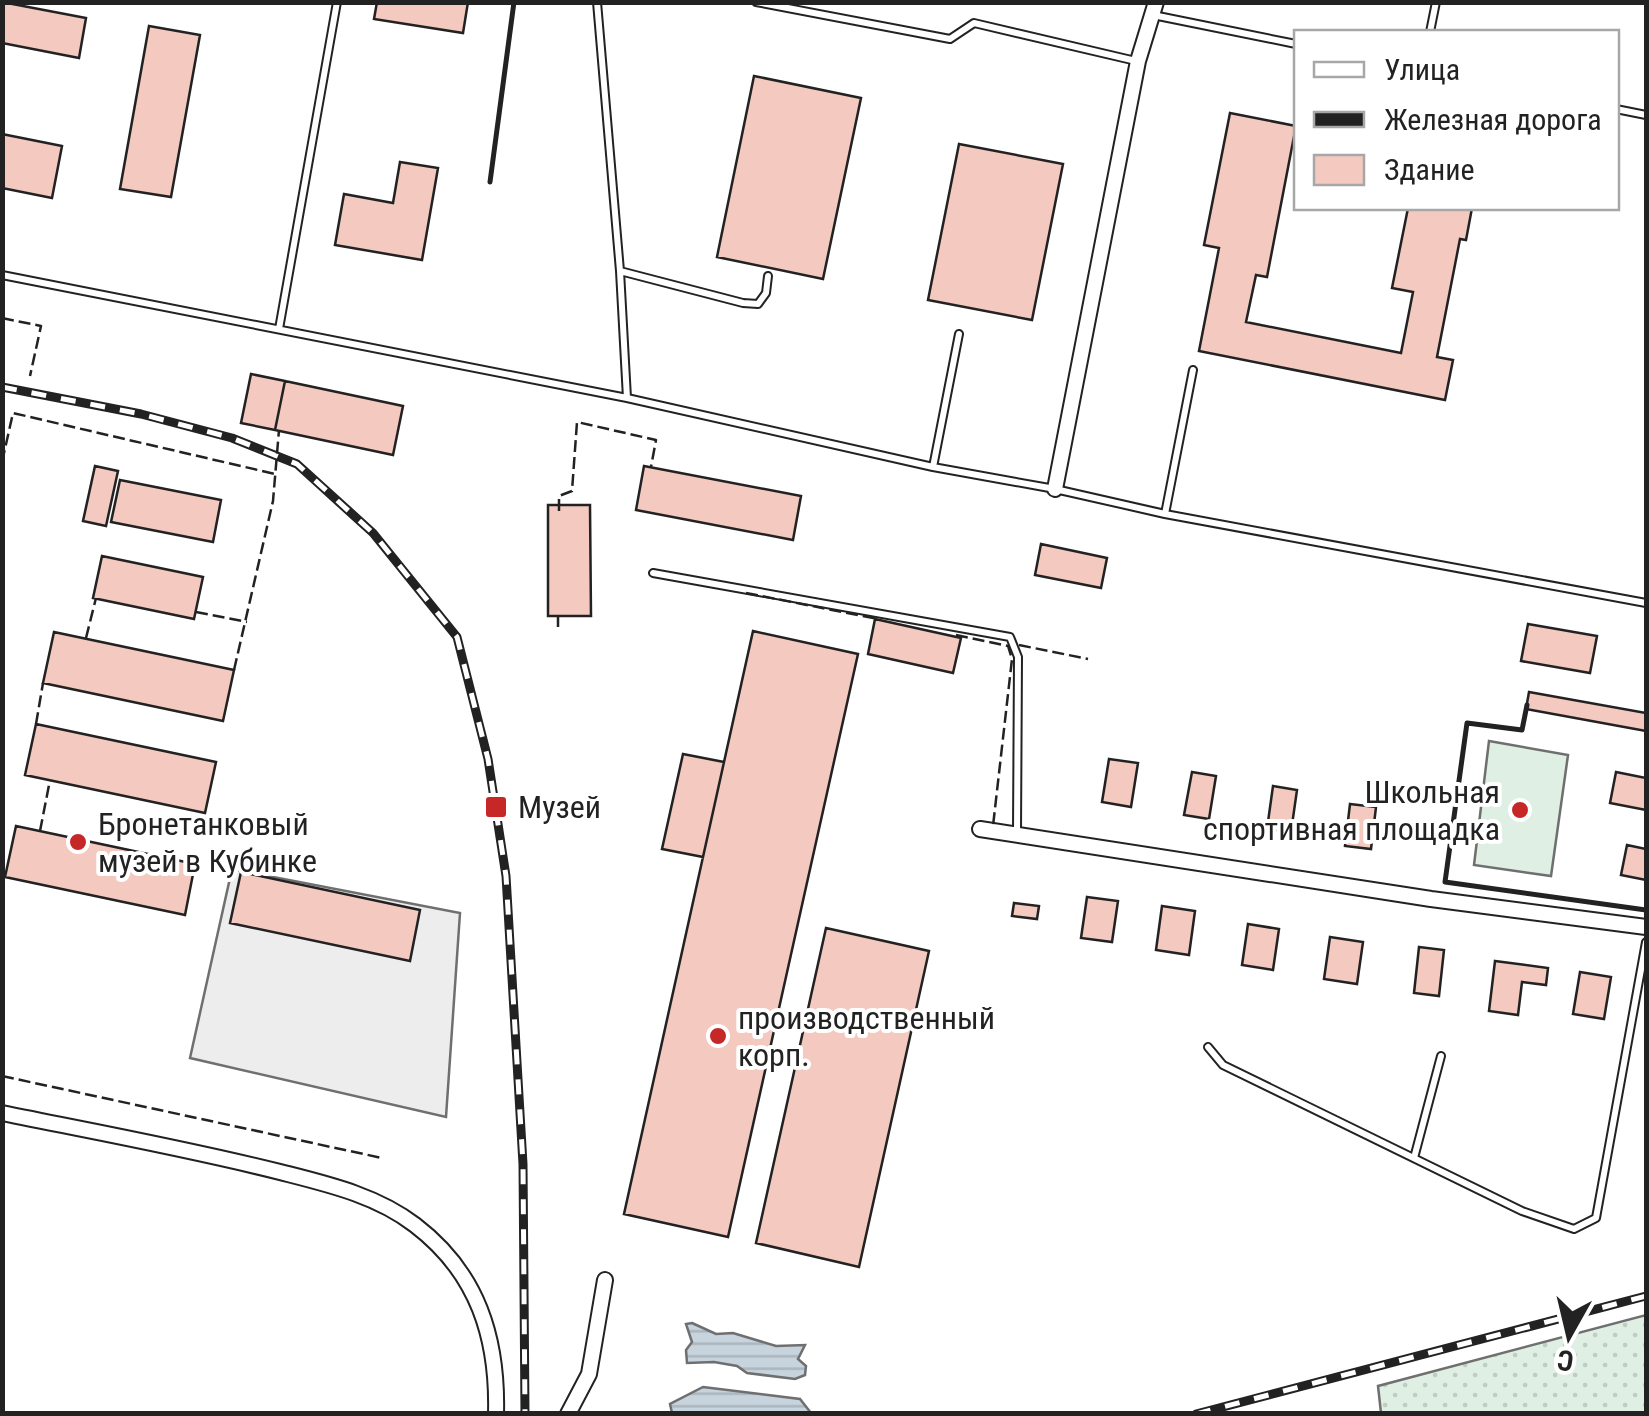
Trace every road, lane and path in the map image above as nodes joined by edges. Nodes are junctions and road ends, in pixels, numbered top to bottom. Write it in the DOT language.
graph roads {
  1 [pos="336,2"];
  2 [pos="597,2"];
  3 [pos="756,2"];
  4 [pos="1436,2"];
  5 [pos="1154,9"];
  6 [pos="1430,30"];
  7 [pos="1294,44"];
  8 [pos="1138,61"];
  9 [pos="1619,110"];
  10 [pos="1646,116"];
  11 [pos="620,271"];
  12 [pos="2,275"];
  13 [pos="768,276"];
  14 [pos="279,329"];
  15 [pos="959,334"];
  16 [pos="1194,370"];
  17 [pos="627,398"];
  18 [pos="933,467"];
  19 [pos="1055,489"];
  20 [pos="1165,514"];
  21 [pos="653,573"];
  22 [pos="1646,604"];
  23 [pos="980,829"];
  24 [pos="1017,833"];
  25 [pos="1646,927"];
  26 [pos="1646,942"];
  27 [pos="1208,1047"];
  28 [pos="1442,1056"];
  29 [pos="2,1113"];
  30 [pos="1414,1158"];
  31 [pos="605,1280"];
  32 [pos="496,1414"];
  33 [pos="568,1414"];
  1 -- 14 [label="lane"];
  2 -- 11 [label="lane"];
  3 -- 8 [label="lane"];
  4 -- 6 [label="lane"];
  5 -- 7 [label="lane"];
  5 -- 8 [label="street"];
  8 -- 19 [label="street"];
  9 -- 10 [label="lane"];
  11 -- 13 [label="lane"];
  11 -- 17 [label="lane"];
  12 -- 14 [label="lane"];
  14 -- 17 [label="lane"];
  15 -- 18 [label="lane"];
  16 -- 20 [label="lane"];
  17 -- 18 [label="lane"];
  18 -- 19 [label="lane"];
  19 -- 20 [label="lane"];
  20 -- 22 [label="lane"];
  21 -- 24 [label="lane"];
  23 -- 24 [label="street"];
  24 -- 25 [label="street"];
  26 -- 30 [label="lane"];
  27 -- 30 [label="lane"];
  28 -- 30 [label="lane"];
  29 -- 32 [label="street"];
  31 -- 33 [label="street"];
}
